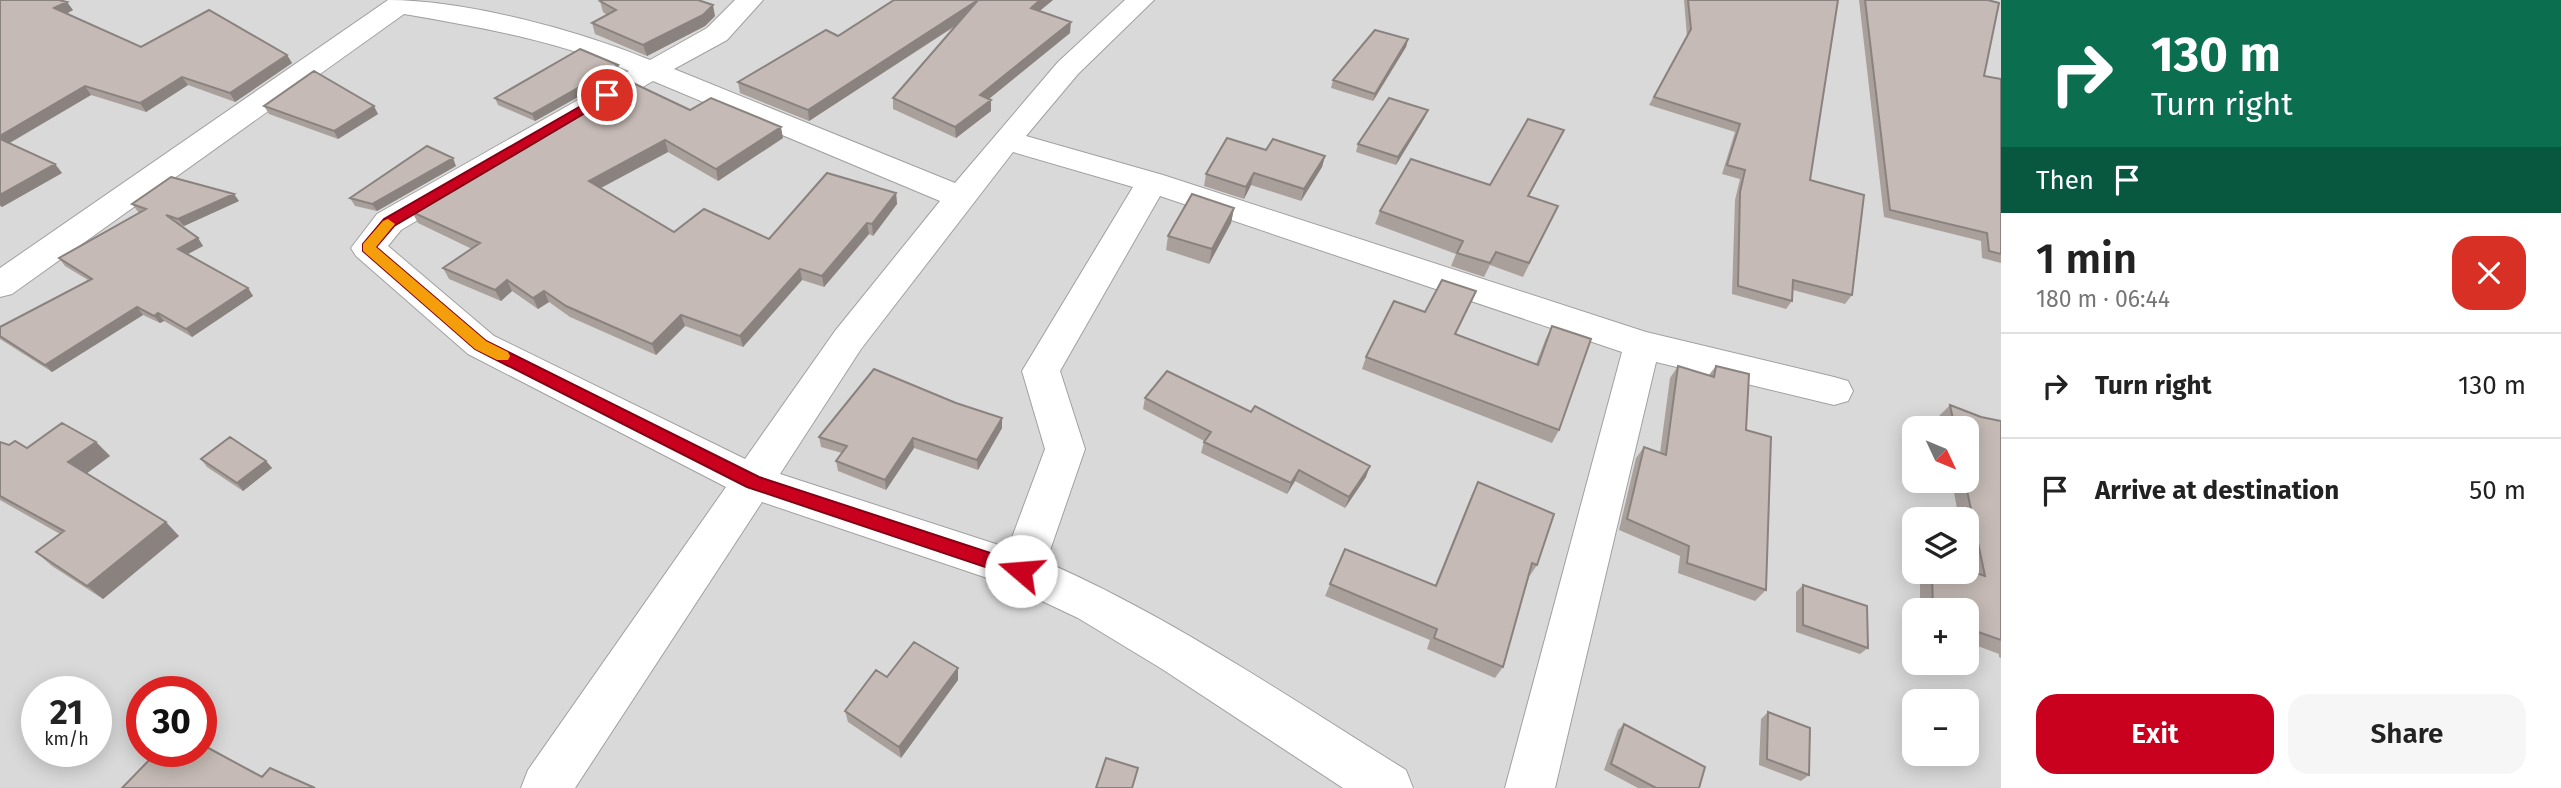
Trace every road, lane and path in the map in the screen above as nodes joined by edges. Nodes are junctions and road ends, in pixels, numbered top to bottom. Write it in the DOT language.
graph roads {
  1 [pos="750,0"];
  2 [pos="1141,0"];
  3 [pos="402,3"];
  4 [pos="654,69"];
  5 [pos="1006,140"];
  6 [pos="1152,182"];
  7 [pos="962,198"];
  8 [pos="0,285"];
  9 [pos="1642,345"];
  10 [pos="1834,391"];
  11 [pos="753,482"];
  12 [pos="1021,571"];
  13 [pos="546,788"];
  14 [pos="1388,788"];
  15 [pos="1530,788"];
  1 -- 4 [label="street"];
  2 -- 5 [label="street"];
  3 -- 4 [label="street"];
  3 -- 8 [label="street"];
  4 -- 7 [label="street"];
  4 -- 11 [label="street"];
  5 -- 6 [label="street"];
  5 -- 7 [label="street"];
  6 -- 9 [label="street"];
  6 -- 12 [label="street"];
  7 -- 11 [label="street"];
  9 -- 10 [label="street"];
  9 -- 15 [label="street"];
  11 -- 12 [label="street"];
  11 -- 13 [label="street"];
  12 -- 14 [label="street"];
}
